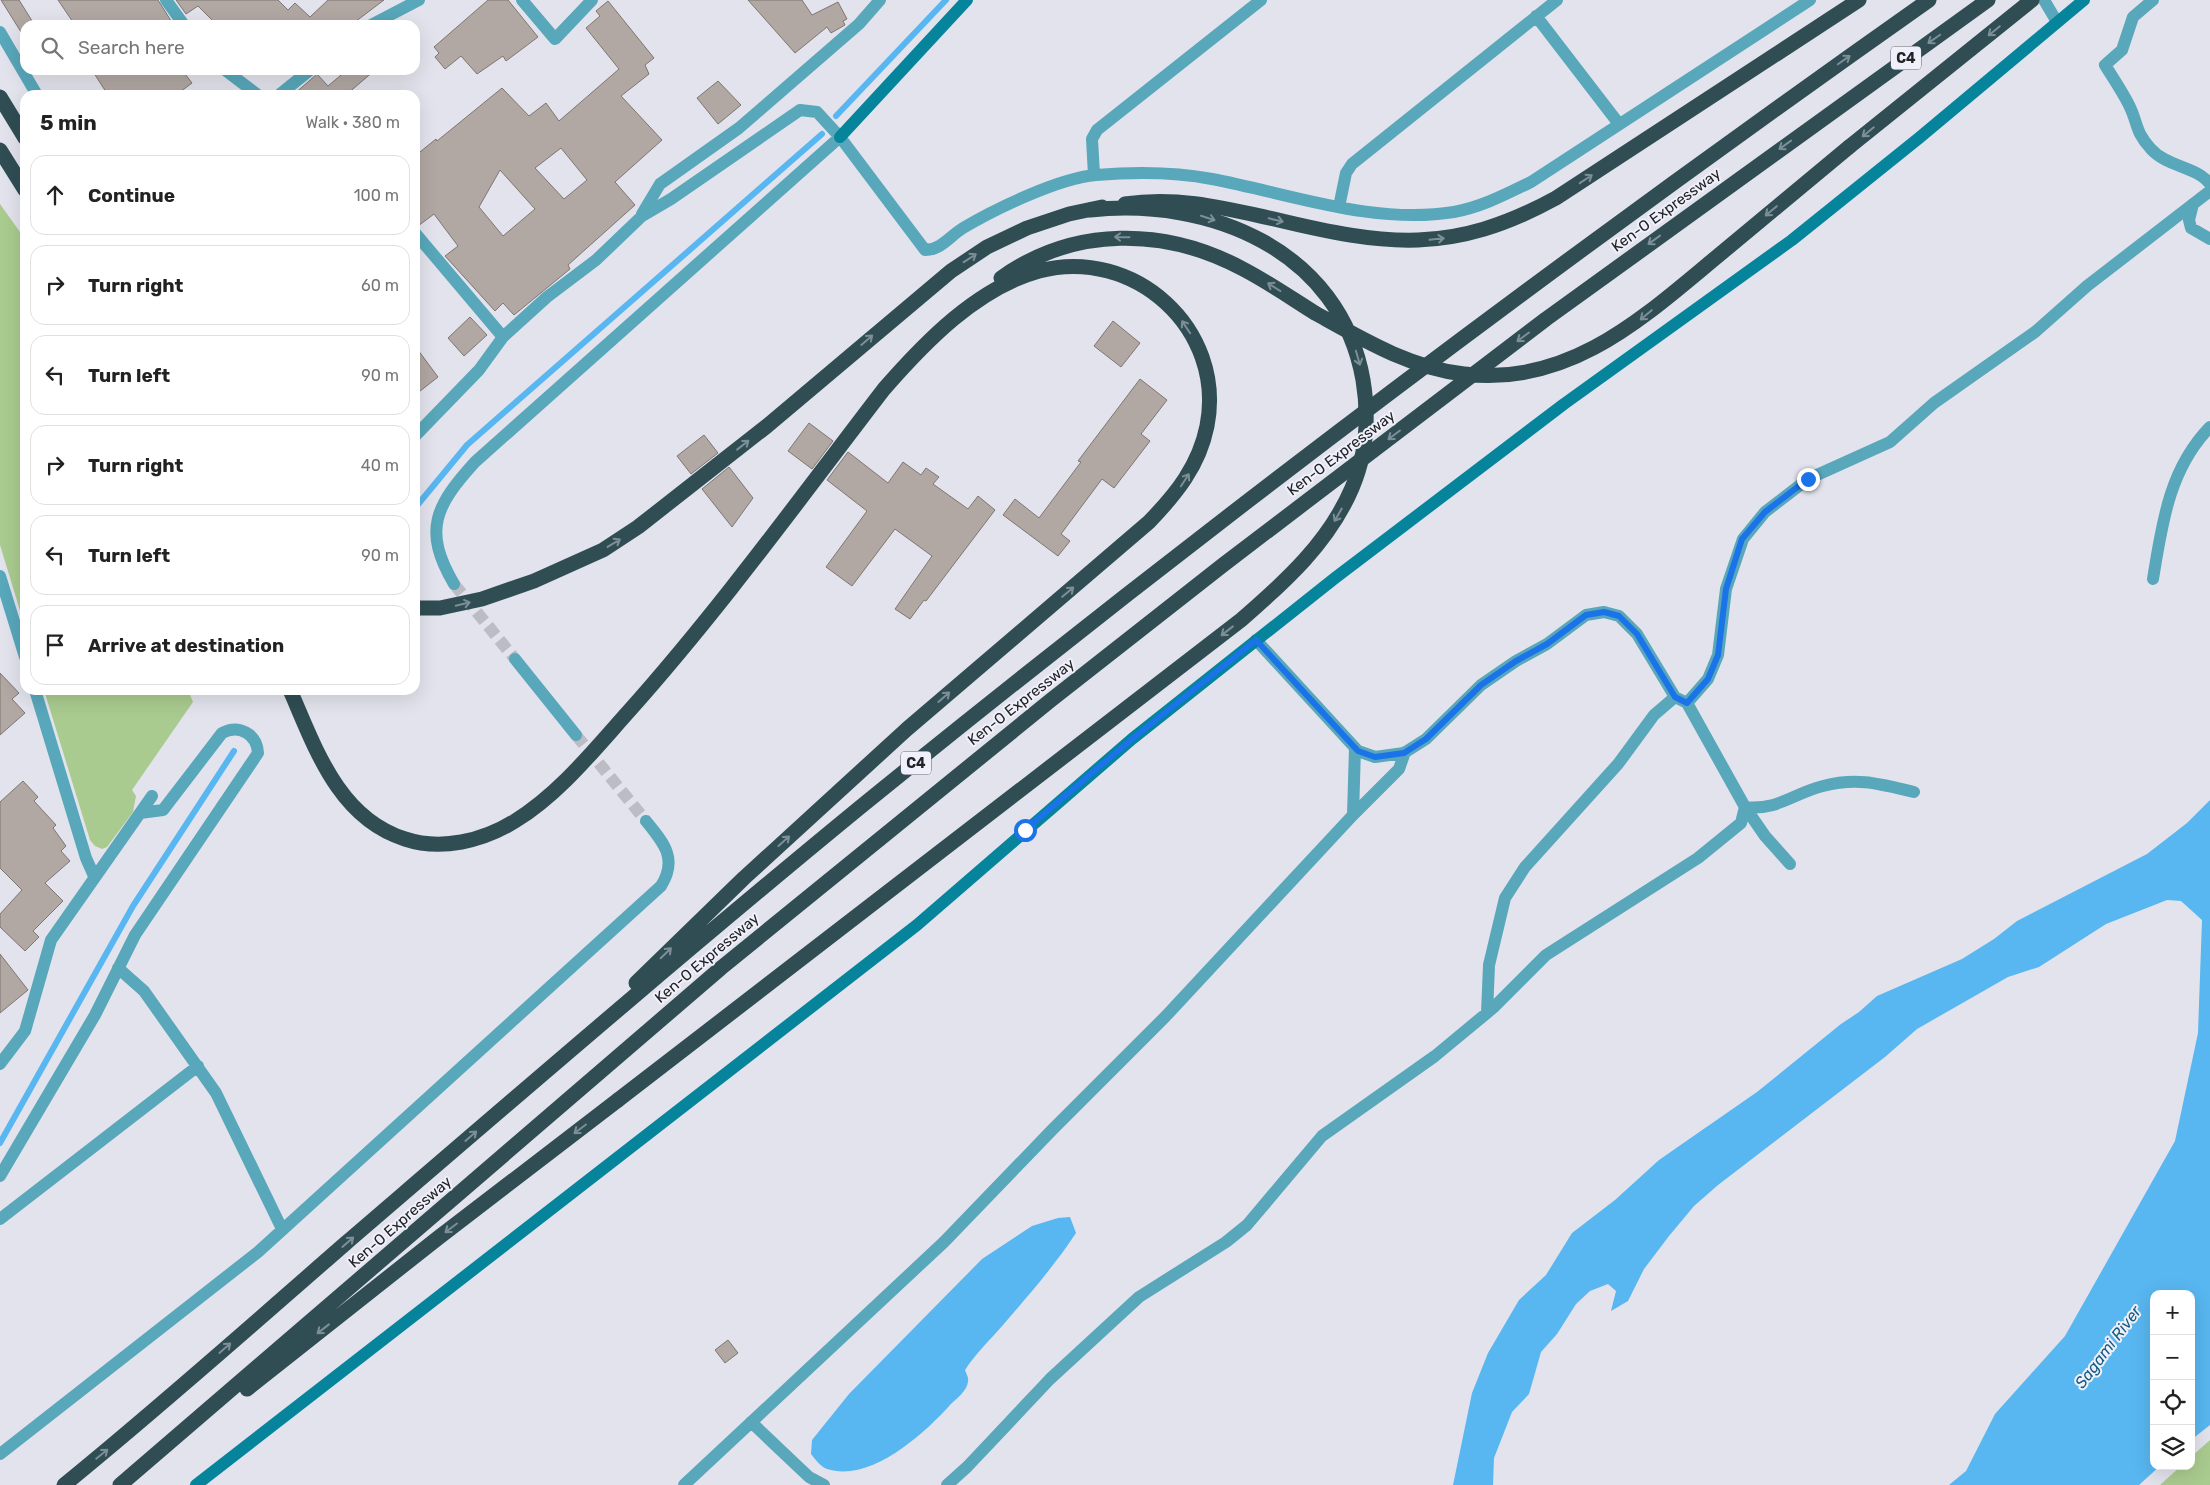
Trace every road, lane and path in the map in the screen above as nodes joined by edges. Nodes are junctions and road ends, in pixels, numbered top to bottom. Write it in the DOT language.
graph roads {
  1 [pos="166,0"];
  2 [pos="420,0"];
  3 [pos="522,0"];
  4 [pos="592,0"];
  5 [pos="880,0"];
  6 [pos="967,0"];
  7 [pos="1262,0"];
  8 [pos="1557,0"];
  9 [pos="1810,0"];
  10 [pos="1859,0"];
  11 [pos="1929,0"];
  12 [pos="1988,0"];
  13 [pos="2032,0"];
  14 [pos="2044,0"];
  15 [pos="2084,0"];
  16 [pos="2153,0"];
  17 [pos="1536,16"];
  18 [pos="180,20"];
  19 [pos="381,20"];
  20 [pos="2057,22"];
  21 [pos="0,32"];
  22 [pos="20,66"];
  23 [pos="25,75"];
  24 [pos="232,75"];
  25 [pos="304,75"];
  26 [pos="34,90"];
  27 [pos="251,90"];
  28 [pos="285,90"];
  29 [pos="0,97"];
  30 [pos="1619,124"];
  31 [pos="20,130"];
  32 [pos="840,137"];
  33 [pos="0,150"];
  34 [pos="1094,175"];
  35 [pos="20,182"];
  36 [pos="2210,184"];
  37 [pos="2210,191"];
  38 [pos="2193,204"];
  39 [pos="1339,207"];
  40 [pos="1090,210"];
  41 [pos="642,216"];
  42 [pos="420,238"];
  43 [pos="2210,239"];
  44 [pos="950,322"];
  45 [pos="503,337"];
  46 [pos="2210,427"];
  47 [pos="420,431"];
  48 [pos="0,576"];
  49 [pos="2153,579"];
  50 [pos="454,584"];
  51 [pos="420,608"];
  52 [pos="1256,640"];
  53 [pos="20,641"];
  54 [pos="515,659"];
  55 [pos="37,695"];
  56 [pos="292,695"];
  57 [pos="1675,697"];
  58 [pos="1687,703"];
  59 [pos="576,735"];
  60 [pos="1354,748"];
  61 [pos="1405,752"];
  62 [pos="1914,792"];
  63 [pos="152,796"];
  64 [pos="1745,807"];
  65 [pos="140,813"];
  66 [pos="1353,815"];
  67 [pos="646,821"];
  68 [pos="1790,864"];
  69 [pos="94,876"];
  70 [pos="118,968"];
  71 [pos="1488,1012"];
  72 [pos="0,1064"];
  73 [pos="198,1066"];
  74 [pos="544,1073"];
  75 [pos="0,1176"];
  76 [pos="0,1219"];
  77 [pos="282,1229"];
  78 [pos="751,1422"];
  79 [pos="0,1454"];
  80 [pos="64,1485"];
  81 [pos="120,1485"];
  82 [pos="196,1485"];
  83 [pos="684,1485"];
  84 [pos="824,1485"];
  85 [pos="947,1485"];
  1 -- 18 [label="street"];
  2 -- 19 [label="street"];
  3 -- 4 [label="street"];
  5 -- 41 [label="street"];
  6 -- 32 [label="street"];
  7 -- 34 [label="street"];
  8 -- 17 [label="street"];
  9 -- 30 [label="street"];
  40 -- 10 [label="highway, one-way, bridge"];
  74 -- 11 [label="highway, Ken-O Expressway / C4, one-way"];
  12 -- 81 [label="highway, Ken-O Expressway / C4, one-way"];
  13 -- 44 [label="highway, one-way, bridge"];
  14 -- 20 [label="street"];
  15 -- 20 [label="street"];
  16 -- 36 [label="street"];
  17 -- 30 [label="street"];
  17 -- 39 [label="street"];
  20 -- 52 [label="street"];
  21 -- 22 [label="street"];
  23 -- 26 [label="street"];
  24 -- 27 [label="street"];
  25 -- 28 [label="street"];
  29 -- 31 [label="highway"];
  30 -- 39 [label="street"];
  32 -- 34 [label="street"];
  32 -- 41 [label="street"];
  32 -- 50 [label="street"];
  33 -- 35 [label="highway"];
  34 -- 39 [label="street"];
  37 -- 38 [label="street"];
  38 -- 43 [label="street"];
  38 -- 58 [label="street"];
  51 -- 40 [label="highway, one-way"];
  40 -- 81 [label="highway, one-way, bridge"];
  41 -- 45 [label="street"];
  42 -- 45 [label="street"];
  44 -- 56 [label="highway"];
  74 -- 44 [label="highway, one-way"];
  45 -- 47 [label="street"];
  46 -- 49 [label="street"];
  48 -- 53 [label="street"];
  52 -- 60 [label="street"];
  52 -- 82 [label="street"];
  54 -- 59 [label="street"];
  55 -- 69 [label="street"];
  57 -- 58 [label="street"];
  57 -- 61 [label="street"];
  57 -- 71 [label="street"];
  58 -- 64 [label="street"];
  60 -- 61 [label="street"];
  60 -- 66 [label="street"];
  61 -- 66 [label="street"];
  62 -- 64 [label="street"];
  63 -- 65 [label="street"];
  64 -- 68 [label="street"];
  64 -- 71 [label="street"];
  65 -- 69 [label="street"];
  65 -- 70 [label="street"];
  66 -- 78 [label="street"];
  67 -- 77 [label="street"];
  69 -- 72 [label="street"];
  70 -- 73 [label="street"];
  70 -- 75 [label="street"];
  71 -- 85 [label="street"];
  73 -- 76 [label="street"];
  73 -- 77 [label="street"];
  80 -- 74 [label="highway, Ken-O Expressway / C4, one-way"];
  77 -- 79 [label="street"];
  78 -- 83 [label="street"];
  78 -- 84 [label="street"];
}
